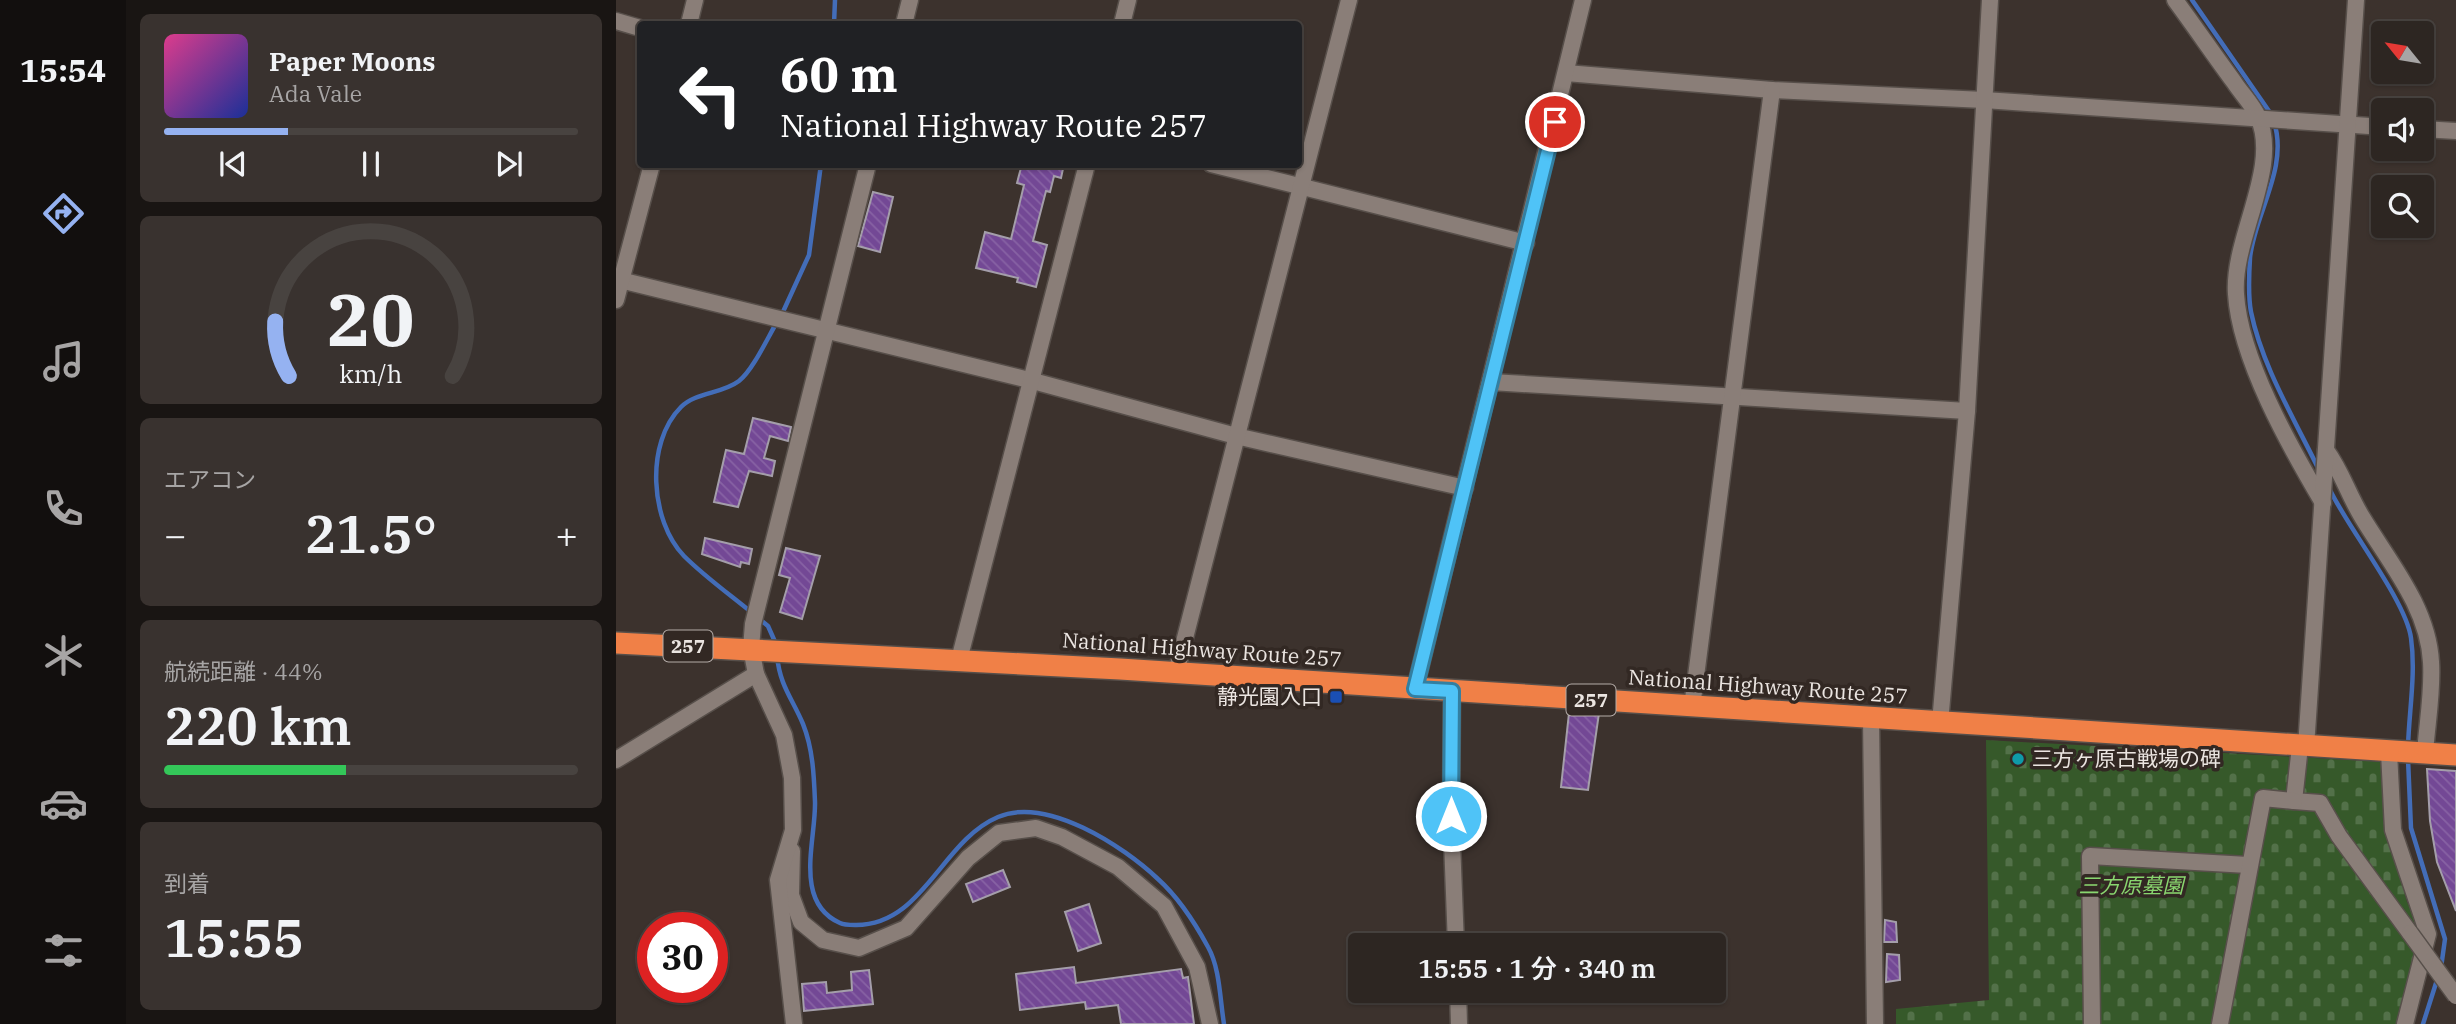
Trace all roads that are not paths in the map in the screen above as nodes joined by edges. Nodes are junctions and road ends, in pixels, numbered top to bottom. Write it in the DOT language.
graph roads {
  1 [pos="695,0"];
  2 [pos="911,0"];
  3 [pos="1128,0"];
  4 [pos="1349,0"];
  5 [pos="1583,0"];
  6 [pos="1990,0"];
  7 [pos="2175,0"];
  8 [pos="2356,0"];
  9 [pos="616,21"];
  10 [pos="690,21"];
  11 [pos="905,21"];
  12 [pos="1123,21"];
  13 [pos="637,27"];
  14 [pos="1566,73"];
  15 [pos="1772,90"];
  16 [pos="1983,100"];
  17 [pos="2269,119"];
  18 [pos="2347,125"];
  19 [pos="2371,126"];
  20 [pos="2434,130"];
  21 [pos="2456,131"];
  22 [pos="651,168"];
  23 [pos="867,168"];
  24 [pos="1086,168"];
  25 [pos="1228,168"];
  26 [pos="1301,185"];
  27 [pos="1526,243"];
  28 [pos="619,280"];
  29 [pos="616,300"];
  30 [pos="827,331"];
  31 [pos="1033,381"];
  32 [pos="1491,382"];
  33 [pos="1732,397"];
  34 [pos="1968,411"];
  35 [pos="1236,436"];
  36 [pos="2326,450"];
  37 [pos="1465,488"];
  38 [pos="2323,498"];
  39 [pos="616,643"];
  40 [pos="765,649"];
  41 [pos="959,660"];
  42 [pos="1175,673"];
  43 [pos="755,674"];
  44 [pos="1415,689"];
  45 [pos="1452,691"];
  46 [pos="1692,707"];
  47 [pos="1871,719"];
  48 [pos="1940,723"];
  49 [pos="2303,746"];
  50 [pos="2408,753"];
  51 [pos="2456,755"];
  52 [pos="616,760"];
  53 [pos="2294,801"];
  54 [pos="793,830"];
  55 [pos="2248,866"];
  56 [pos="1456,933"];
  57 [pos="2456,996"];
  58 [pos="1458,1003"];
  59 [pos="794,1024"];
  60 [pos="1210,1024"];
  61 [pos="1459,1024"];
  62 [pos="1875,1024"];
  63 [pos="2092,1024"];
  64 [pos="2220,1024"];
  65 [pos="2405,1024"];
  1 -- 10 [label="street"];
  2 -- 11 [label="street"];
  3 -- 12 [label="street"];
  4 -- 26 [label="street"];
  5 -- 14 [label="street"];
  6 -- 16 [label="street"];
  7 -- 17 [label="street"];
  8 -- 18 [label="street"];
  9 -- 13 [label="street"];
  14 -- 15 [label="street"];
  14 -- 27 [label="street"];
  15 -- 16 [label="street"];
  15 -- 33 [label="street"];
  16 -- 17 [label="street"];
  16 -- 34 [label="street"];
  17 -- 18 [label="street"];
  17 -- 38 [label="street"];
  18 -- 19 [label="street"];
  18 -- 36 [label="street"];
  20 -- 21 [label="street"];
  22 -- 28 [label="street"];
  23 -- 30 [label="street"];
  24 -- 31 [label="street"];
  25 -- 26 [label="street"];
  26 -- 27 [label="street"];
  26 -- 35 [label="street"];
  27 -- 32 [label="street"];
  28 -- 29 [label="street"];
  28 -- 30 [label="street"];
  30 -- 31 [label="street"];
  30 -- 40 [label="street"];
  31 -- 35 [label="street"];
  31 -- 41 [label="street"];
  32 -- 33 [label="street"];
  32 -- 37 [label="street"];
  33 -- 34 [label="street"];
  33 -- 46 [label="street"];
  34 -- 48 [label="street"];
  35 -- 37 [label="street"];
  35 -- 42 [label="street"];
  36 -- 38 [label="street"];
  36 -- 50 [label="street"];
  37 -- 44 [label="street"];
  38 -- 49 [label="street"];
  39 -- 40 [label="highway, National Highway Route 257 / 257"];
  40 -- 41 [label="highway, National Highway Route 257 / 257"];
  40 -- 43 [label="street"];
  41 -- 42 [label="highway, National Highway Route 257 / 257"];
  42 -- 44 [label="highway, National Highway Route 257 / 257"];
  43 -- 52 [label="street"];
  43 -- 54 [label="street"];
  44 -- 45 [label="highway, National Highway Route 257 / 257"];
  45 -- 46 [label="highway, National Highway Route 257 / 257"];
  45 -- 56 [label="street"];
  46 -- 47 [label="highway, National Highway Route 257 / 257"];
  47 -- 48 [label="highway, National Highway Route 257 / 257"];
  47 -- 62 [label="street"];
  48 -- 49 [label="highway, National Highway Route 257 / 257"];
  49 -- 50 [label="highway, National Highway Route 257 / 257"];
  49 -- 53 [label="street"];
  50 -- 51 [label="highway, National Highway Route 257 / 257"];
  50 -- 65 [label="street"];
  53 -- 55 [label="street"];
  53 -- 57 [label="street, bridge"];
  54 -- 59 [label="street"];
  54 -- 60 [label="street"];
  55 -- 63 [label="street"];
  55 -- 64 [label="street"];
  58 -- 61 [label="street"];
}
